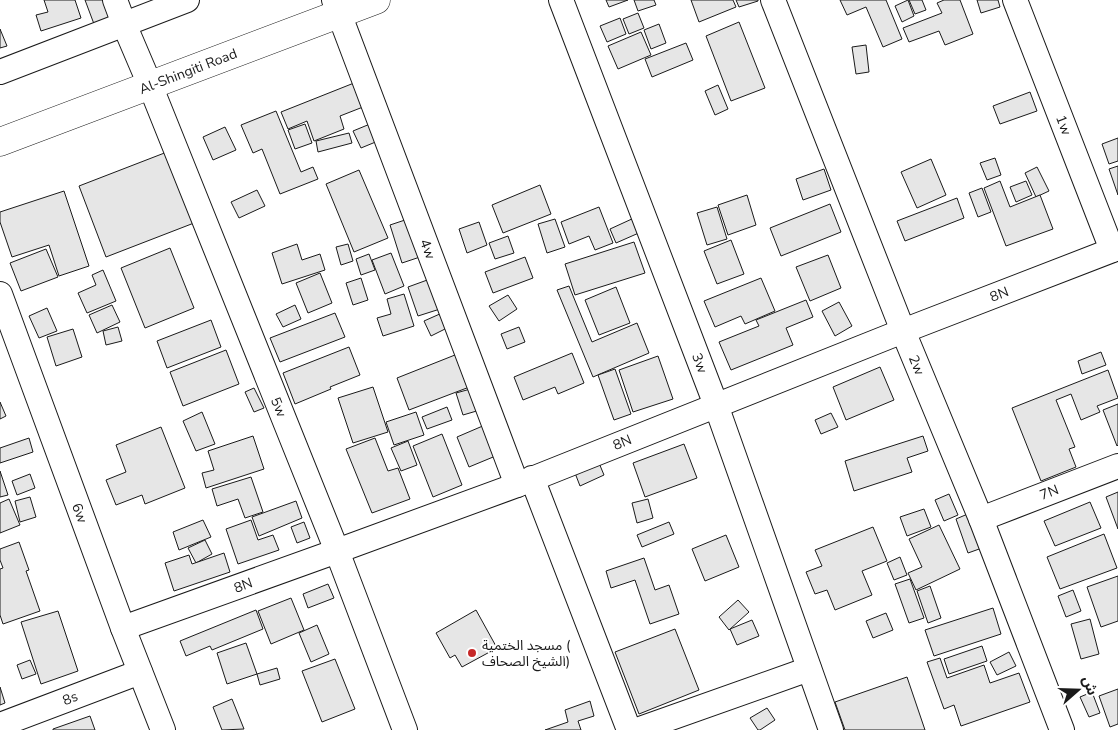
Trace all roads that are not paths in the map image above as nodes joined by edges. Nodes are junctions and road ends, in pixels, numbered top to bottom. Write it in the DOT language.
graph roads {
  1 [pos="115,0"];
  2 [pos="187,0"];
  3 [pos="376,0"];
  4 [pos="561,0"];
  5 [pos="773,0"];
  6 [pos="1015,0"];
  7 [pos="337,7"];
  8 [pos="124,24"];
  9 [pos="0,72"];
  10 [pos="150,85"];
  11 [pos="0,142"];
  12 [pos="1115,249"];
  13 [pos="0,294"];
  14 [pos="903,331"];
  15 [pos="716,405"];
  16 [pos="1118,466"];
  17 [pos="524,482"];
  18 [pos="981,519"];
  19 [pos="337,551"];
  20 [pos="123,628"];
  21 [pos="809,669"];
  22 [pos="140,672"];
  23 [pos="0,725"];
  24 [pos="163,730"];
  25 [pos="405,730"];
  26 [pos="629,730"];
  27 [pos="637,730"];
  28 [pos="831,730"];
  29 [pos="1062,730"];
  1 -- 8 [label="street, 5w"];
  2 -- 8 [label="street"];
  3 -- 7 [label="street, Al-Shingiti Road"];
  4 -- 15 [label="street, 3w"];
  5 -- 14 [label="street, 2w"];
  6 -- 12 [label="street, 1w"];
  7 -- 10 [label="street, Al-Shingiti Road"];
  7 -- 17 [label="street, 4w"];
  8 -- 9 [label="street"];
  8 -- 10 [label="street, 5w"];
  10 -- 11 [label="street, Al-Shingiti Road"];
  10 -- 19 [label="street, 5w"];
  12 -- 14 [label="street, 8N"];
  13 -- 20 [label="street, 6w"];
  14 -- 15 [label="street, 8N"];
  14 -- 18 [label="street, 2w"];
  15 -- 17 [label="street, 8N"];
  15 -- 21 [label="street, 3w"];
  16 -- 18 [label="street, 7N"];
  17 -- 19 [label="street, 8N"];
  17 -- 26 [label="street, 4w"];
  18 -- 29 [label="street, 2w"];
  19 -- 20 [label="street, 8N"];
  19 -- 25 [label="street, 5w"];
  20 -- 22 [label="street, 6w"];
  21 -- 27 [label="street"];
  21 -- 28 [label="street, 3w"];
  22 -- 23 [label="street, 8s"];
  22 -- 24 [label="street, 6w"];
}
